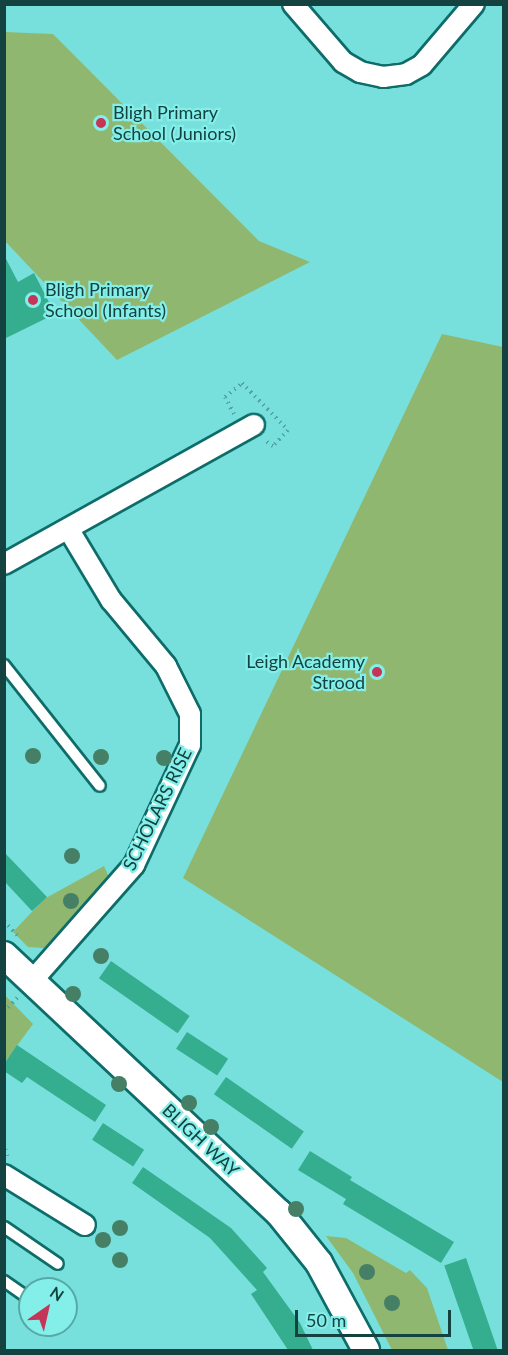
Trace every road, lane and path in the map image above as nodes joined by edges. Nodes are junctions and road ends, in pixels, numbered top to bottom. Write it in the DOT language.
graph roads {
  1 [pos="293,4"];
  2 [pos="474,4"];
  3 [pos="254,425"];
  4 [pos="69,530"];
  5 [pos="4,564"];
  6 [pos="4,665"];
  7 [pos="100,786"];
  8 [pos="4,921"];
  9 [pos="13,947"];
  10 [pos="29,993"];
  11 [pos="4,1012"];
  12 [pos="4,1175"];
  13 [pos="85,1225"];
  14 [pos="4,1227"];
  15 [pos="58,1264"];
  16 [pos="4,1281"];
  17 [pos="18,1291"];
  18 [pos="366,1350"];
  1 -- 2 [label="street"];
  3 -- 4 [label="street"];
  4 -- 5 [label="street"];
  4 -- 10 [label="street, SCHOLARS RISE"];
  6 -- 7 [label="lane"];
  8 -- 9 [label="path"];
  9 -- 10 [label="street, BLIGH WAY"];
  10 -- 11 [label="path"];
  10 -- 18 [label="street, BLIGH WAY"];
  12 -- 13 [label="street"];
  14 -- 15 [label="lane"];
  16 -- 17 [label="lane"];
}
